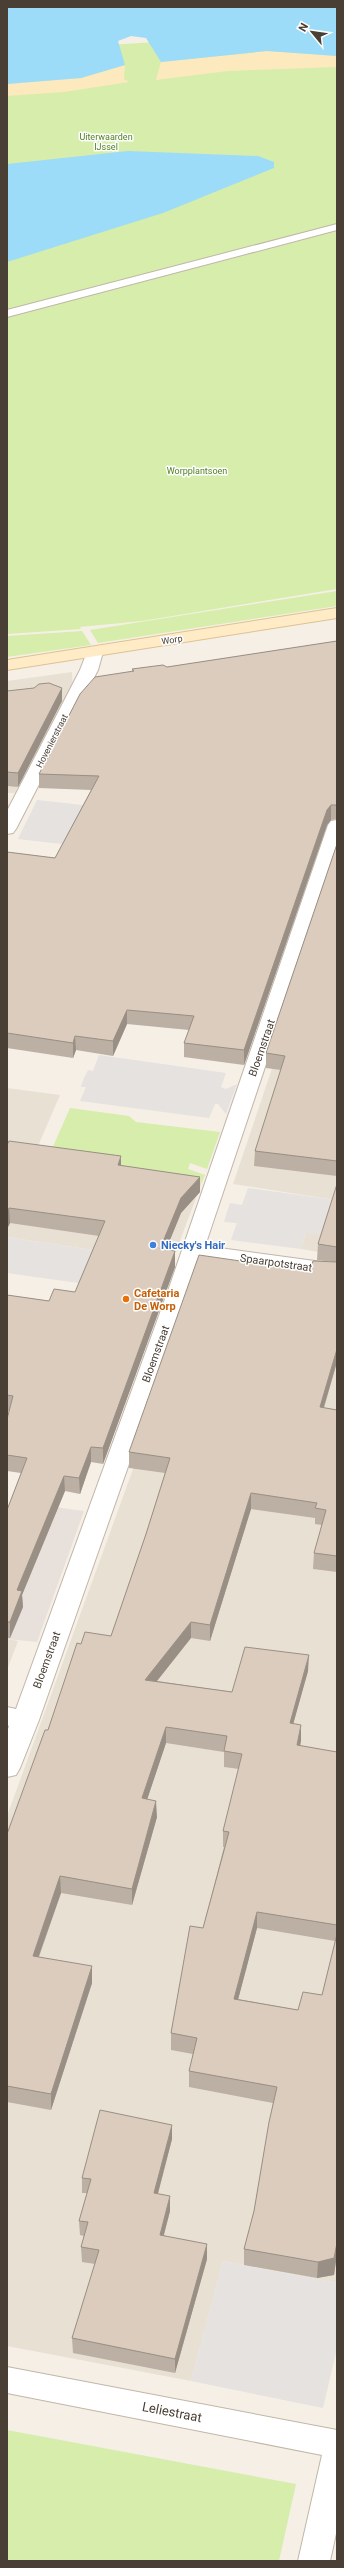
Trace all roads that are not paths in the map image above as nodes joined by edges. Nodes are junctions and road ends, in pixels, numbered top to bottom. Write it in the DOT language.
graph roads {
  1 [pos="337,227"];
  2 [pos="7,314"];
  3 [pos="337,613"];
  4 [pos="95,652"];
  5 [pos="7,665"];
  6 [pos="337,825"];
  7 [pos="7,829"];
  8 [pos="192,1251"];
  9 [pos="337,1271"];
  10 [pos="16,1718"];
  11 [pos="7,1768"];
  12 [pos="7,2380"];
  13 [pos="337,2444"];
  14 [pos="337,2456"];
  15 [pos="314,2561"];
  1 -- 2 [label="lane"];
  3 -- 4 [label="street, Worp"];
  4 -- 5 [label="street, Worp"];
  4 -- 7 [label="street, Hovenierstraat"];
  6 -- 8 [label="street, Bloemstraat"];
  8 -- 9 [label="street, Spaarpotstraat"];
  8 -- 10 [label="street, Bloemstraat"];
  10 -- 11 [label="street, Bloemstraat"];
  12 -- 13 [label="street, Leliestraat"];
  14 -- 15 [label="street"];
}
